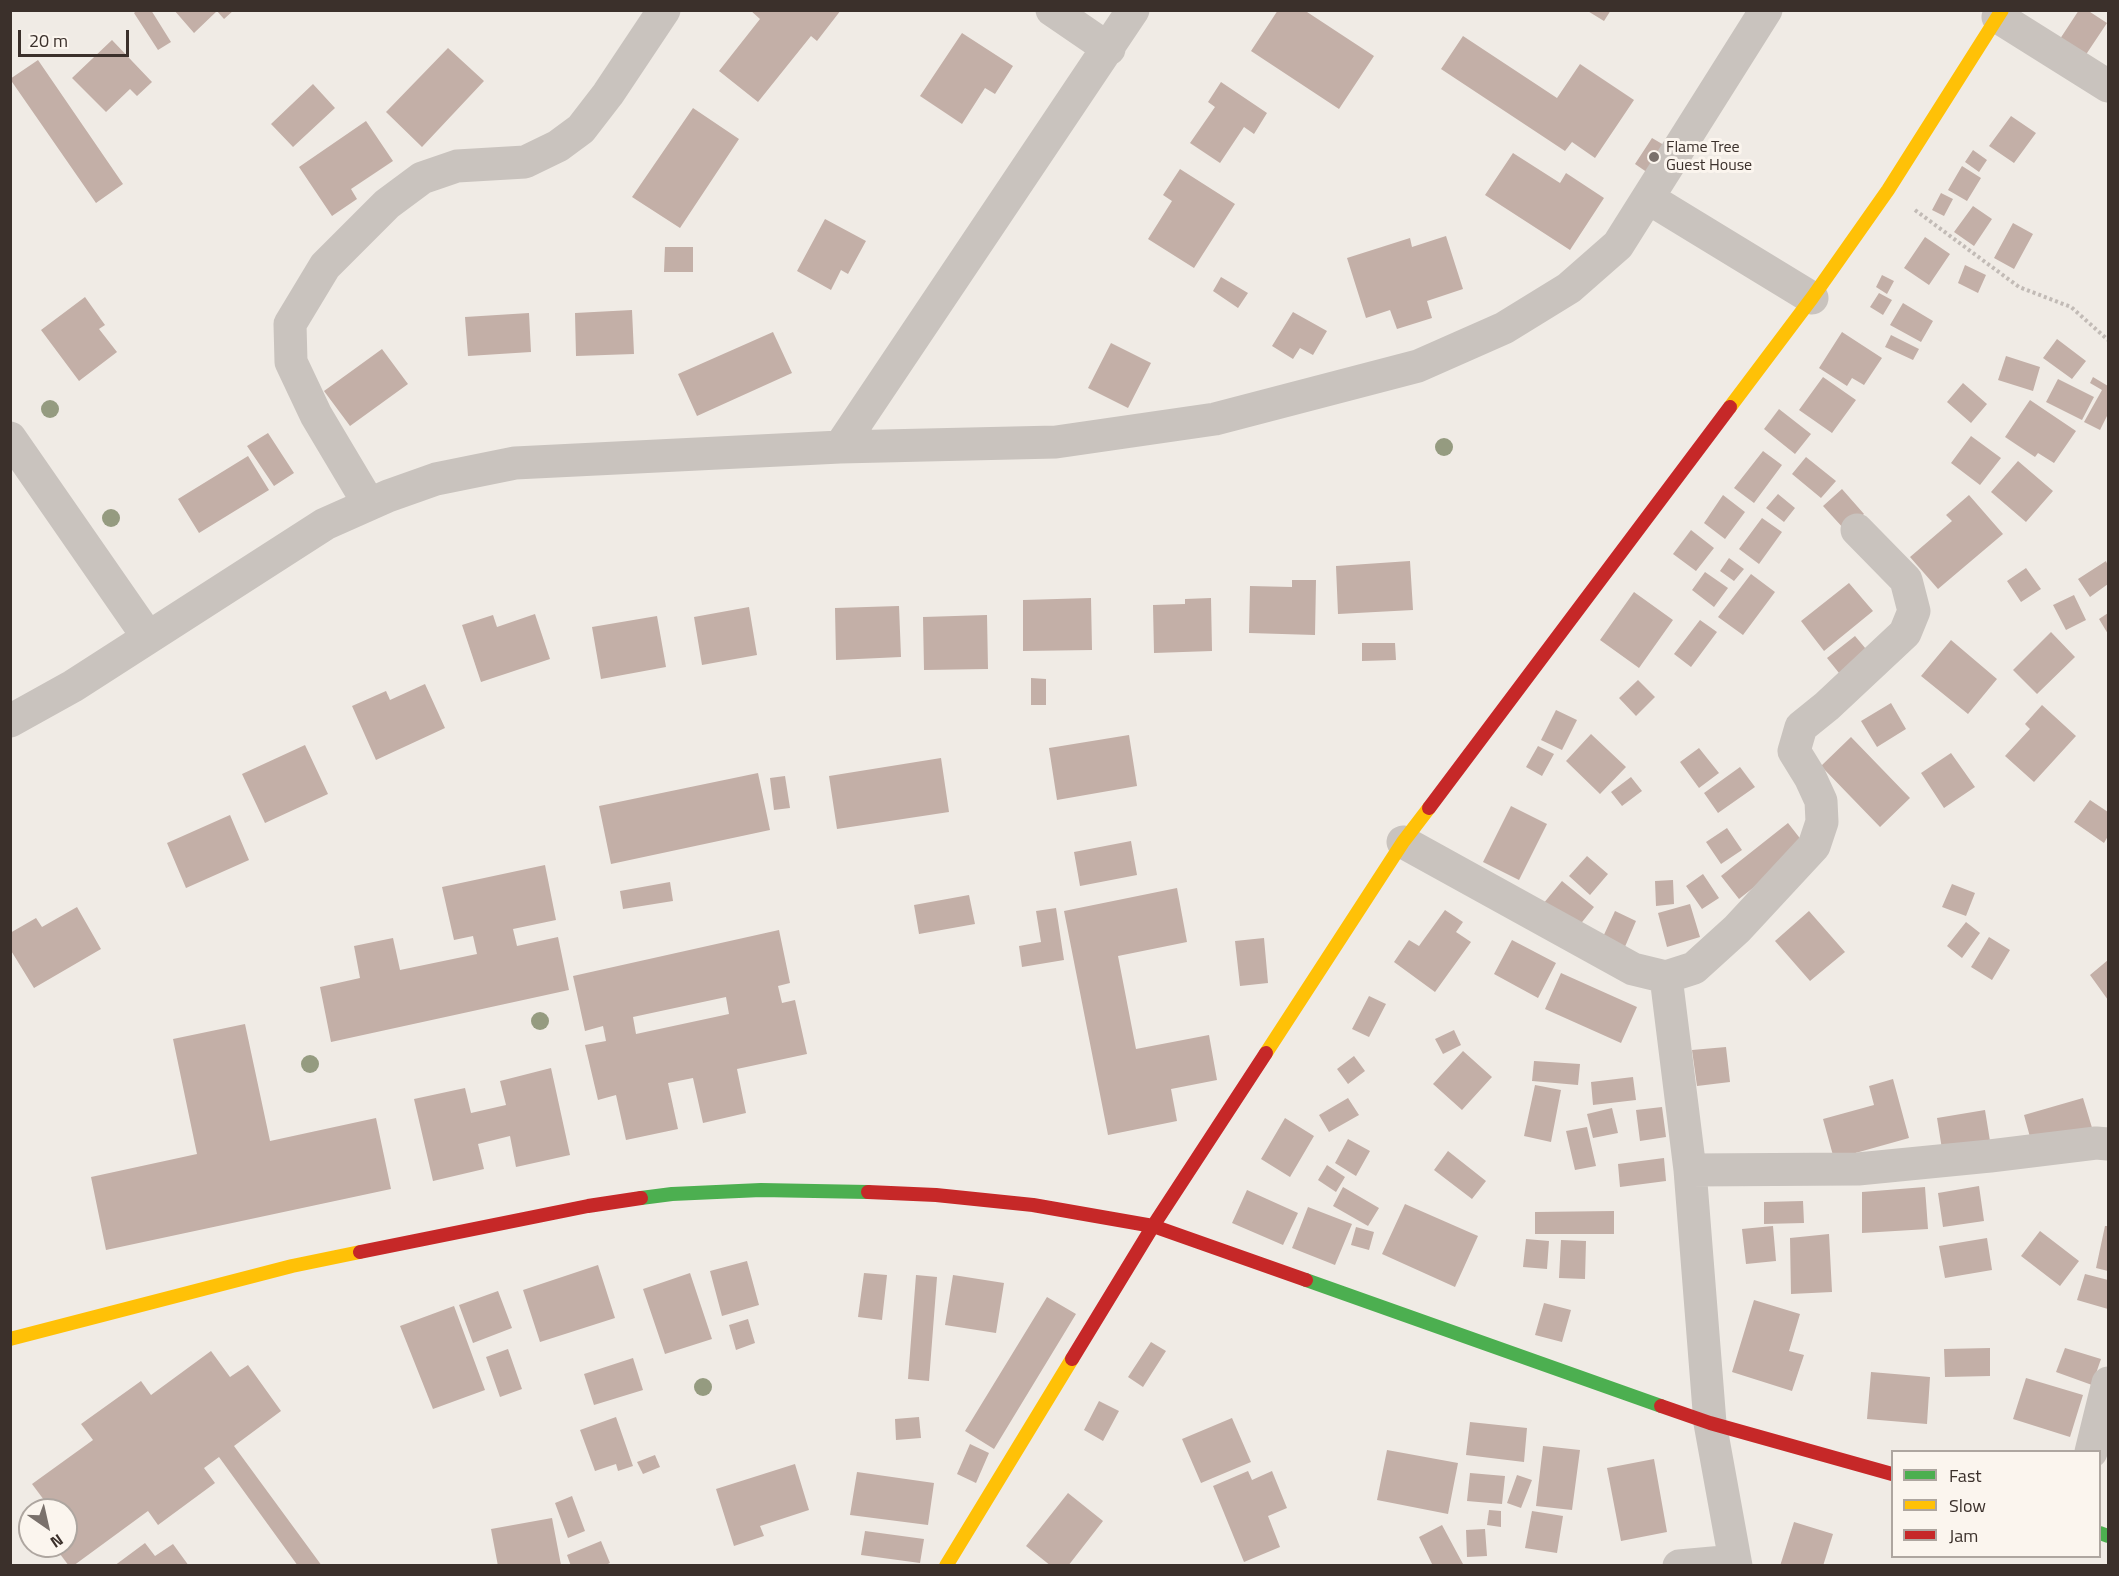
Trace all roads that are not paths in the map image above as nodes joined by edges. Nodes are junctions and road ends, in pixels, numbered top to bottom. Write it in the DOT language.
graph roads {
  1 [pos="664,10"];
  2 [pos="1052,10"];
  3 [pos="1133,10"];
  4 [pos="1766,10"];
  5 [pos="2000,14"];
  6 [pos="1109,49"];
  7 [pos="2109,86"];
  8 [pos="1648,198"];
  9 [pos="1812,298"];
  10 [pos="10,438"];
  11 [pos="840,447"];
  12 [pos="369,504"];
  13 [pos="1857,530"];
  14 [pos="148,636"];
  15 [pos="10,721"];
  16 [pos="1403,842"];
  17 [pos="1666,977"];
  18 [pos="2109,1144"];
  19 [pos="1690,1170"];
  20 [pos="1153,1226"];
  21 [pos="10,1339"];
  22 [pos="2109,1383"];
  23 [pos="1710,1423"];
  24 [pos="2092,1450"];
  25 [pos="1891,1473"];
  26 [pos="1735,1563"];
  27 [pos="946,1566"];
  28 [pos="1679,1566"];
  1 -- 12 [label="street"];
  2 -- 6 [label="street"];
  3 -- 6 [label="street"];
  4 -- 8 [label="street"];
  5 -- 7 [label="street"];
  5 -- 9 [label="street"];
  6 -- 11 [label="street"];
  8 -- 9 [label="street"];
  8 -- 11 [label="street"];
  9 -- 16 [label="street"];
  10 -- 14 [label="street"];
  11 -- 12 [label="street"];
  12 -- 14 [label="street"];
  13 -- 17 [label="street"];
  14 -- 15 [label="street"];
  16 -- 17 [label="street"];
  16 -- 20 [label="street"];
  17 -- 19 [label="street"];
  18 -- 19 [label="street"];
  19 -- 23 [label="street"];
  20 -- 21 [label="street"];
  20 -- 23 [label="street"];
  20 -- 27 [label="street"];
  22 -- 24 [label="street"];
  23 -- 25 [label="street"];
  23 -- 26 [label="street"];
  26 -- 28 [label="street"];
}
